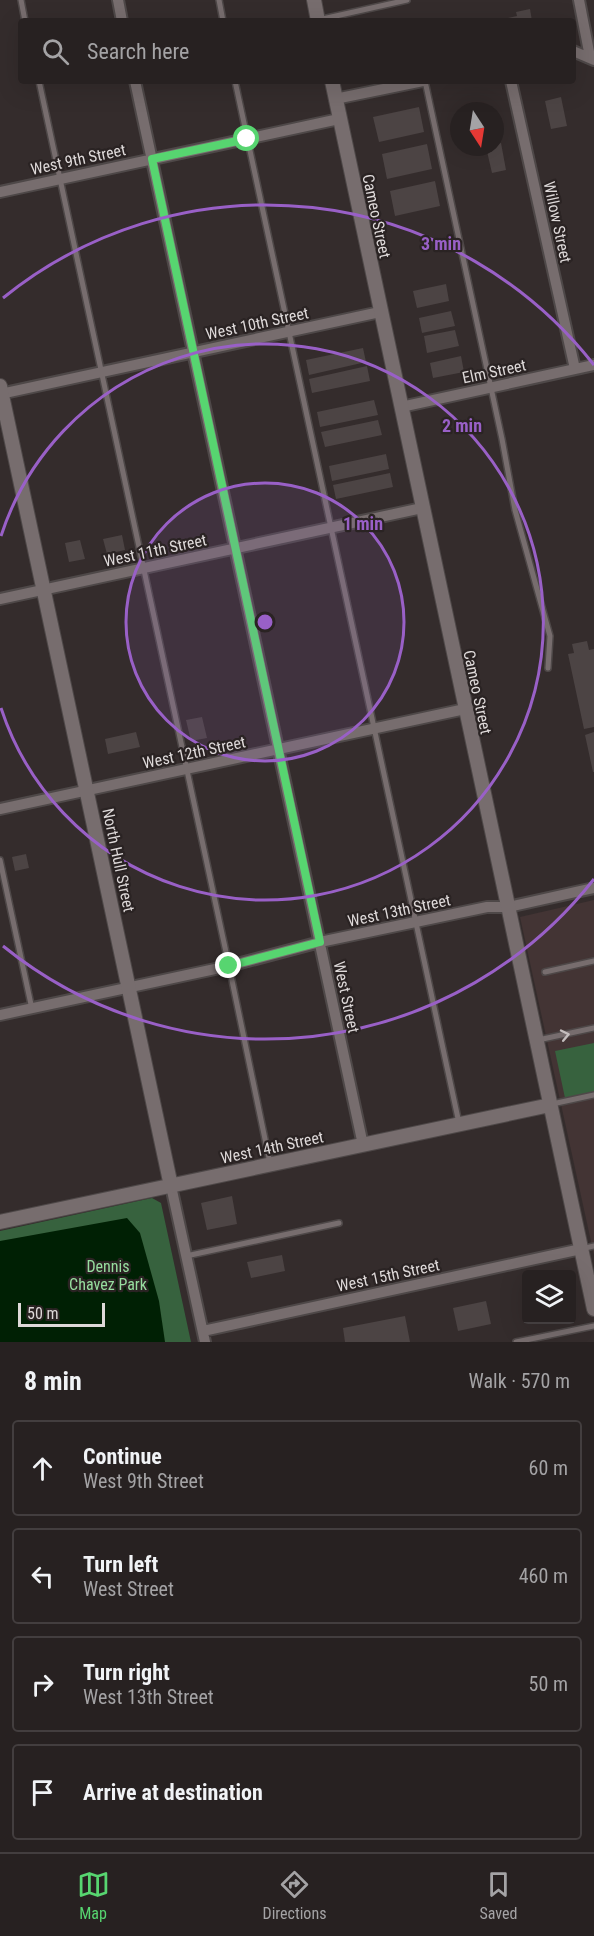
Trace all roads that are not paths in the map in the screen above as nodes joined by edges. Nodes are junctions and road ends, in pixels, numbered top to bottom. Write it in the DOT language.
graph roads {
  1 [pos="21,0"];
  2 [pos="118,0"];
  3 [pos="219,0"];
  4 [pos="314,0"];
  5 [pos="407,0"];
  6 [pos="579,0"];
  7 [pos="25,18"];
  8 [pos="121,18"];
  9 [pos="222,18"];
  10 [pos="318,18"];
  11 [pos="327,18"];
  12 [pos="576,52"];
  13 [pos="592,58"];
  14 [pos="40,84"];
  15 [pos="136,84"];
  16 [pos="236,84"];
  17 [pos="332,84"];
  18 [pos="409,84"];
  19 [pos="425,84"];
  20 [pos="512,84"];
  21 [pos="335,99"];
  22 [pos="339,119"];
  23 [pos="247,139"];
  24 [pos="152,159"];
  25 [pos="60,179"];
  26 [pos="0,192"];
  27 [pos="380,312"];
  28 [pos="290,332"];
  29 [pos="193,352"];
  30 [pos="594,365"];
  31 [pos="575,369"];
  32 [pos="101,372"];
  33 [pos="490,387"];
  34 [pos="1,391"];
  35 [pos="400,407"];
  36 [pos="422,508"];
  37 [pos="331,528"];
  38 [pos="235,548"];
  39 [pos="143,568"];
  40 [pos="44,589"];
  41 [pos="0,599"];
  42 [pos="548,668"];
  43 [pos="465,709"];
  44 [pos="374,729"];
  45 [pos="278,749"];
  46 [pos="186,769"];
  47 [pos="87,790"];
  48 [pos="0,809"];
  49 [pos="0,860"];
  50 [pos="594,888"];
  51 [pos="507,907"];
  52 [pos="416,922"];
  53 [pos="320,942"];
  54 [pos="594,961"];
  55 [pos="229,966"];
  56 [pos="545,972"];
  57 [pos="129,988"];
  58 [pos="32,1009"];
  59 [pos="0,1015"];
  60 [pos="594,1028"];
  61 [pos="536,1041"];
  62 [pos="594,1095"];
  63 [pos="550,1105"];
  64 [pos="459,1124"];
  65 [pos="363,1145"];
  66 [pos="270,1165"];
  67 [pos="171,1186"];
  68 [pos="0,1222"];
  69 [pos="339,1223"];
  70 [pos="587,1247"];
  71 [pos="186,1256"];
  72 [pos="594,1309"];
  73 [pos="594,1326"];
  74 [pos="204,1337"];
  75 [pos="516,1342"];
  1 -- 7 [label="lane"];
  2 -- 8 [label="street"];
  3 -- 9 [label="lane"];
  4 -- 10 [label="street"];
  5 -- 11 [label="lane"];
  6 -- 13 [label="street"];
  12 -- 13 [label="street"];
  14 -- 25 [label="lane"];
  15 -- 24 [label="street, West Street"];
  16 -- 23 [label="lane"];
  17 -- 21 [label="street, Cameo Street"];
  18 -- 21 [label="street"];
  19 -- 33 [label="lane"];
  20 -- 31 [label="street, Willow Street"];
  21 -- 22 [label="street, Cameo Street"];
  22 -- 23 [label="street, West 9th Street"];
  22 -- 27 [label="street, Cameo Street"];
  23 -- 24 [label="street, West 9th Street"];
  23 -- 28 [label="lane"];
  24 -- 25 [label="street, West 9th Street"];
  24 -- 29 [label="street, West Street"];
  25 -- 26 [label="street, West 9th Street"];
  25 -- 32 [label="lane"];
  27 -- 28 [label="street, West 10th Street"];
  27 -- 35 [label="street, Cameo Street"];
  28 -- 29 [label="street, West 10th Street"];
  28 -- 37 [label="lane"];
  29 -- 32 [label="street, West 10th Street"];
  29 -- 38 [label="street, West Street"];
  30 -- 31 [label="street, Elm Street"];
  31 -- 33 [label="street, Elm Street"];
  32 -- 34 [label="street, West 10th Street"];
  32 -- 39 [label="lane"];
  33 -- 35 [label="street, Elm Street"];
  33 -- 42 [label="lane"];
  34 -- 40 [label="street, North Hull Street"];
  35 -- 36 [label="street, Cameo Street"];
  36 -- 37 [label="street, West 11th Street"];
  36 -- 43 [label="street, Cameo Street"];
  37 -- 38 [label="street, West 11th Street"];
  37 -- 44 [label="lane"];
  38 -- 39 [label="street, West 11th Street"];
  38 -- 45 [label="street, West Street"];
  39 -- 40 [label="street, West 11th Street"];
  39 -- 46 [label="lane"];
  40 -- 41 [label="street, West 11th Street"];
  40 -- 47 [label="street, North Hull Street"];
  43 -- 44 [label="street, West 12th Street"];
  43 -- 51 [label="street, Cameo Street"];
  44 -- 45 [label="street, West 12th Street"];
  44 -- 52 [label="lane"];
  45 -- 46 [label="street, West 12th Street"];
  45 -- 53 [label="street, West Street"];
  46 -- 47 [label="street, West 12th Street"];
  46 -- 55 [label="lane"];
  47 -- 48 [label="street, West 12th Street"];
  47 -- 57 [label="street, North Hull Street"];
  49 -- 58 [label="lane"];
  50 -- 51 [label="street, West 13th Street"];
  51 -- 52 [label="street, West 13th Street"];
  51 -- 61 [label="street, Cameo Street"];
  52 -- 53 [label="street, West 13th Street"];
  52 -- 64 [label="lane"];
  53 -- 55 [label="street, West 13th Street"];
  53 -- 65 [label="street, West Street"];
  54 -- 56 [label="lane"];
  55 -- 57 [label="street, West 13th Street"];
  55 -- 66 [label="lane"];
  57 -- 58 [label="street, West 13th Street"];
  57 -- 67 [label="street, North Hull Street"];
  58 -- 59 [label="street, West 13th Street"];
  61 -- 60 [label="lane, one-way"];
  61 -- 63 [label="street, Cameo Street"];
  62 -- 63 [label="lane"];
  63 -- 64 [label="street, West 14th Street"];
  63 -- 70 [label="street, Cameo Street"];
  64 -- 65 [label="street, West 14th Street"];
  65 -- 66 [label="street, West 14th Street"];
  66 -- 67 [label="street, West 14th Street"];
  67 -- 68 [label="street, West 14th Street"];
  67 -- 71 [label="street, North Hull Street"];
  69 -- 71 [label="lane"];
  70 -- 72 [label="street, Cameo Street"];
  70 -- 74 [label="street, West 15th Street"];
  71 -- 74 [label="street, North Hull Street"];
  73 -- 75 [label="lane"];
}
